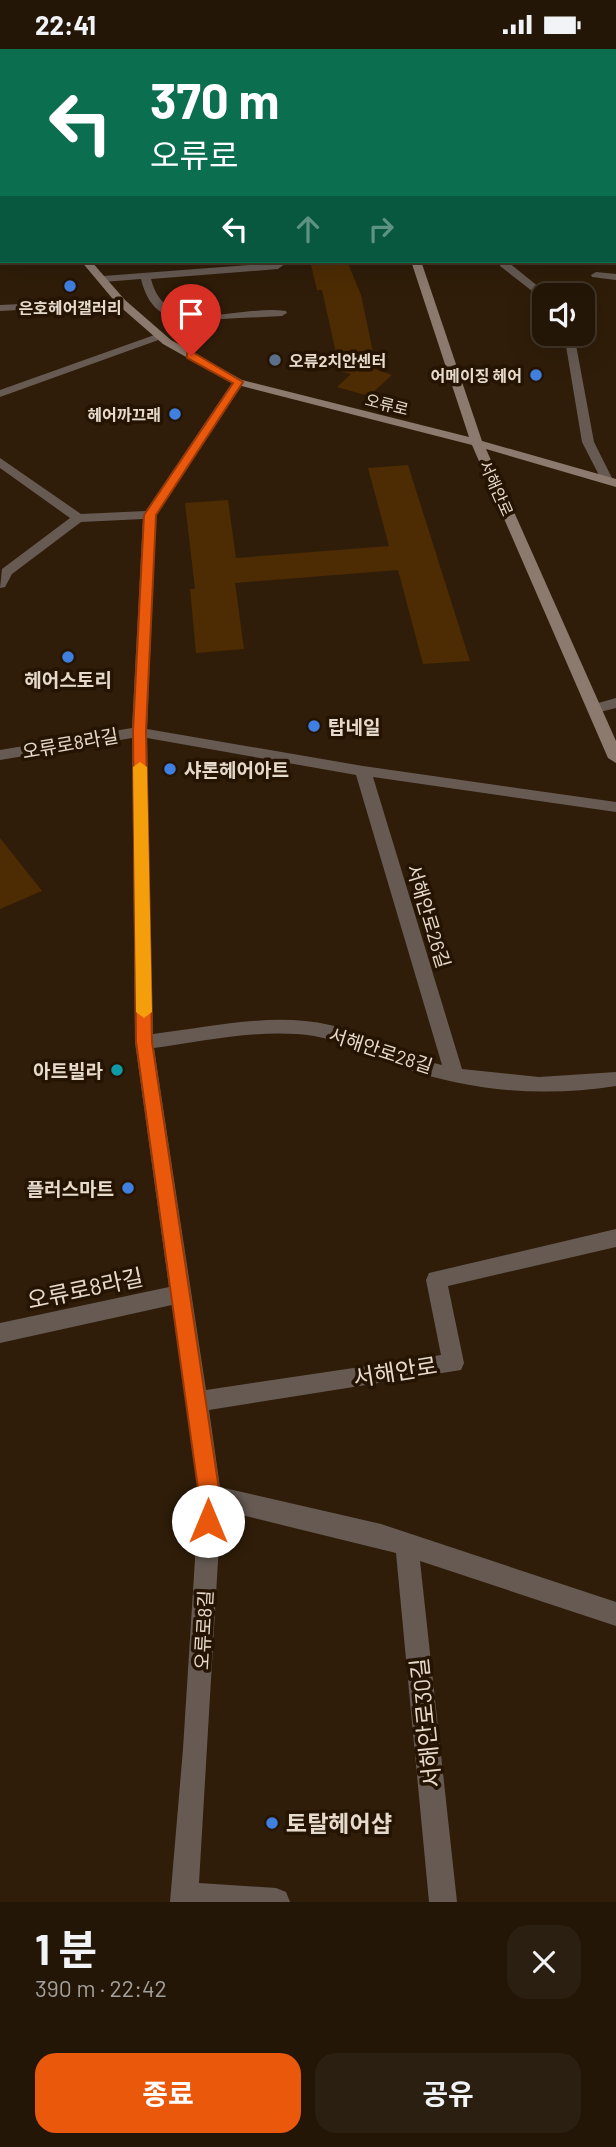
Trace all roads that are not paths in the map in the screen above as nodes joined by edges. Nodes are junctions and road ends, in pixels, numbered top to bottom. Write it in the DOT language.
graph roads {
  1 [pos="252,49"];
  2 [pos="263,49"];
  3 [pos="88,263"];
  4 [pos="282,263"];
  5 [pos="418,263"];
  6 [pos="502,263"];
  7 [pos="596,275"];
  8 [pos="145,276"];
  9 [pos="616,277"];
  10 [pos="103,279"];
  11 [pos="532,286"];
  12 [pos="121,302"];
  13 [pos="0,307"];
  14 [pos="282,313"];
  15 [pos="160,336"];
  16 [pos="571,346"];
  17 [pos="238,382"];
  18 [pos="0,394"];
  19 [pos="477,443"];
  20 [pos="0,462"];
  21 [pos="612,482"];
  22 [pos="150,515"];
  23 [pos="78,519"];
  24 [pos="2,576"];
  25 [pos="616,703"];
  26 [pos="596,708"];
  27 [pos="139,731"];
  28 [pos="0,755"];
  29 [pos="616,758"];
  30 [pos="363,771"];
  31 [pos="616,807"];
  32 [pos="144,1042"];
  33 [pos="454,1073"];
  34 [pos="616,1079"];
  35 [pos="616,1238"];
  36 [pos="181,1294"];
  37 [pos="0,1333"];
  38 [pos="196,1402"];
  39 [pos="210,1496"];
  40 [pos="407,1545"];
  41 [pos="616,1615"];
  42 [pos="184,1899"];
  43 [pos="276,1902"];
  44 [pos="443,1902"];
  1 -- 2 [label="street"];
  3 -- 10 [label="main road, 오류로"];
  4 -- 8 [label="street"];
  5 -- 19 [label="main road, 서해안로"];
  6 -- 11 [label="street"];
  7 -- 9 [label="street"];
  8 -- 10 [label="street"];
  8 -- 14 [label="street"];
  10 -- 12 [label="main road, 오류로"];
  12 -- 13 [label="street"];
  12 -- 15 [label="main road, 오류로"];
  15 -- 17 [label="main road, 오류로"];
  15 -- 18 [label="street"];
  16 -- 21 [label="street"];
  17 -- 19 [label="main road, 오류로"];
  17 -- 22 [label="street"];
  19 -- 21 [label="main road, 오류로"];
  19 -- 26 [label="main road, 서해안로"];
  20 -- 23 [label="street"];
  22 -- 23 [label="street"];
  22 -- 27 [label="street, 오류로8길"];
  23 -- 24 [label="street"];
  25 -- 26 [label="street"];
  26 -- 29 [label="main road, 서해안로"];
  27 -- 28 [label="street, 오류로8라길"];
  27 -- 30 [label="street"];
  27 -- 32 [label="street, 오류로8길"];
  30 -- 31 [label="street"];
  30 -- 33 [label="street, 서해안로26길"];
  32 -- 33 [label="street, 서해안로28길"];
  32 -- 36 [label="street, 오류로8길"];
  33 -- 34 [label="street, 서해안로28길"];
  35 -- 38 [label="street, 서해안로"];
  36 -- 37 [label="street, 오류로8라길"];
  36 -- 38 [label="street, 오류로8길"];
  38 -- 39 [label="street, 오류로8길"];
  39 -- 40 [label="street"];
  39 -- 42 [label="street, 오류로8길"];
  40 -- 41 [label="street"];
  40 -- 44 [label="street, 서해안로30길"];
  42 -- 43 [label="street"];
}
